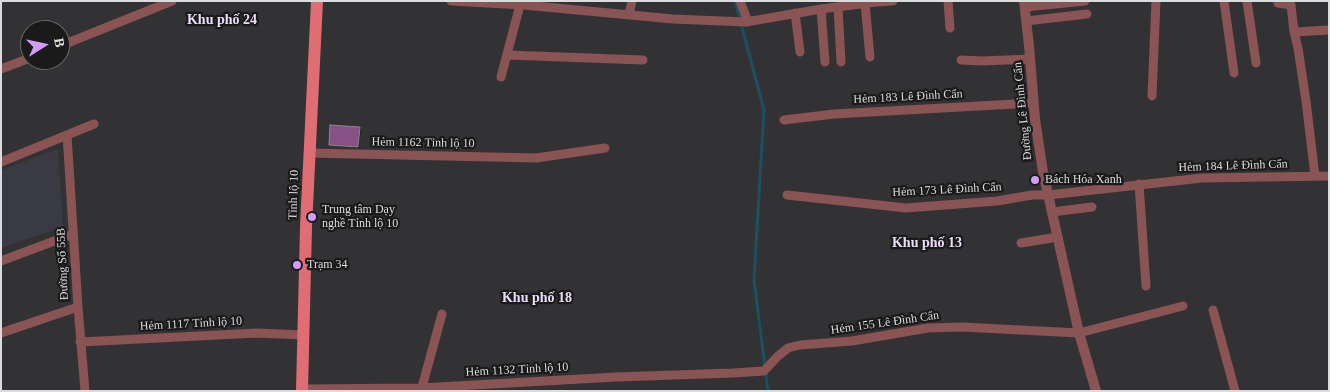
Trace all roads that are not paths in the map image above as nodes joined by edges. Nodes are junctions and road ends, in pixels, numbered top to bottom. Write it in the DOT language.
graph roads {
  1 [pos="147,1"];
  2 [pos="172,1"];
  3 [pos="317,1"];
  4 [pos="451,1"];
  5 [pos="632,1"];
  6 [pos="740,1"];
  7 [pos="893,1"];
  8 [pos="948,1"];
  9 [pos="1085,1"];
  10 [pos="1156,1"];
  11 [pos="1224,1"];
  12 [pos="1247,1"];
  13 [pos="1278,1"];
  14 [pos="473,2"];
  15 [pos="855,3"];
  16 [pos="865,3"];
  17 [pos="1024,4"];
  18 [pos="520,5"];
  19 [pos="838,7"];
  20 [pos="821,9"];
  21 [pos="151,10"];
  22 [pos="795,13"];
  23 [pos="629,14"];
  24 [pos="1087,14"];
  25 [pos="1026,21"];
  26 [pos="747,22"];
  27 [pos="950,28"];
  28 [pos="1329,30"];
  29 [pos="1294,32"];
  30 [pos="70,42"];
  31 [pos="800,52"];
  32 [pos="507,55"];
  33 [pos="870,57"];
  34 [pos="1030,59"];
  35 [pos="643,60"];
  36 [pos="961,60"];
  37 [pos="20,62"];
  38 [pos="824,62"];
  39 [pos="841,62"];
  40 [pos="1256,63"];
  41 [pos="1,69"];
  42 [pos="1234,73"];
  43 [pos="501,77"];
  44 [pos="1152,96"];
  45 [pos="1033,103"];
  46 [pos="784,120"];
  47 [pos="94,124"];
  48 [pos="67,136"];
  49 [pos="605,148"];
  50 [pos="309,152"];
  51 [pos="1,162"];
  52 [pos="1315,176"];
  53 [pos="1329,176"];
  54 [pos="1139,184"];
  55 [pos="1048,194"];
  56 [pos="787,195"];
  57 [pos="1092,207"];
  58 [pos="1052,212"];
  59 [pos="73,234"];
  60 [pos="1058,236"];
  61 [pos="1021,243"];
  62 [pos="1,261"];
  63 [pos="1146,286"];
  64 [pos="1183,306"];
  65 [pos="78,307"];
  66 [pos="1213,310"];
  67 [pos="442,314"];
  68 [pos="1,333"];
  69 [pos="1079,333"];
  70 [pos="304,335"];
  71 [pos="80,342"];
  72 [pos="733,373"];
  73 [pos="517,386"];
  74 [pos="421,389"];
  75 [pos="302,390"];
  76 [pos="85,391"];
  77 [pos="1096,391"];
  78 [pos="1236,391"];
  1 -- 21 [label="street"];
  2 -- 21 [label="street"];
  3 -- 50 [label="main road, Tỉnh lộ 10"];
  4 -- 14 [label="street"];
  5 -- 23 [label="street"];
  6 -- 26 [label="street"];
  7 -- 16 [label="street"];
  8 -- 27 [label="street"];
  9 -- 17 [label="street"];
  10 -- 44 [label="street"];
  11 -- 42 [label="street"];
  12 -- 40 [label="street"];
  13 -- 29 [label="street"];
  14 -- 18 [label="street"];
  15 -- 16 [label="street"];
  15 -- 19 [label="street"];
  16 -- 33 [label="street"];
  17 -- 25 [label="street, Đường Lê Đình Cẩn"];
  18 -- 23 [label="street"];
  18 -- 32 [label="street"];
  19 -- 20 [label="street"];
  19 -- 39 [label="street"];
  20 -- 22 [label="street"];
  20 -- 38 [label="street"];
  21 -- 30 [label="street"];
  22 -- 26 [label="street"];
  22 -- 31 [label="street"];
  23 -- 26 [label="street"];
  24 -- 25 [label="street"];
  25 -- 34 [label="street, Đường Lê Đình Cẩn"];
  28 -- 29 [label="street"];
  29 -- 52 [label="street"];
  32 -- 35 [label="street"];
  32 -- 43 [label="street"];
  34 -- 36 [label="street"];
  34 -- 45 [label="street, Đường Lê Đình Cẩn"];
  37 -- 41 [label="street"];
  45 -- 46 [label="street, Hẻm 183 Lê Đình Cẩn"];
  45 -- 55 [label="street, Đường Lê Đình Cẩn"];
  47 -- 48 [label="street"];
  48 -- 51 [label="street"];
  48 -- 59 [label="street, Đường Số 55B"];
  49 -- 50 [label="street, Hẻm 1162 Tỉnh lộ 10"];
  50 -- 70 [label="main road, Tỉnh lộ 10"];
  52 -- 53 [label="street, Hẻm 184 Lê Đình Cẩn"];
  52 -- 54 [label="street, Hẻm 184 Lê Đình Cẩn"];
  54 -- 55 [label="street, Hẻm 184 Lê Đình Cẩn"];
  54 -- 63 [label="street"];
  55 -- 56 [label="street, Hẻm 173 Lê Đình Cẩn"];
  55 -- 58 [label="street, Đường Lê Đình Cẩn"];
  57 -- 58 [label="street"];
  58 -- 60 [label="street, Đường Lê Đình Cẩn"];
  59 -- 62 [label="street"];
  59 -- 65 [label="street, Đường Số 55B"];
  60 -- 61 [label="street"];
  60 -- 69 [label="street, Đường Lê Đình Cẩn"];
  64 -- 69 [label="street, Hẻm 155 Lê Đình Cẩn"];
  65 -- 68 [label="street"];
  65 -- 71 [label="street, Đường Số 55B"];
  66 -- 78 [label="street"];
  67 -- 74 [label="street"];
  69 -- 72 [label="street, Hẻm 155 Lê Đình Cẩn"];
  69 -- 77 [label="street, Đường Lê Đình Cẩn"];
  70 -- 71 [label="street, Hẻm 1117 Tỉnh lộ 10"];
  70 -- 75 [label="main road, Tỉnh lộ 10"];
  71 -- 76 [label="street, Đường Số 55B"];
  72 -- 73 [label="street, Hẻm 1132 Tỉnh lộ 10"];
  73 -- 74 [label="street, Hẻm 1132 Tỉnh lộ 10"];
  74 -- 75 [label="street, Hẻm 1132 Tỉnh lộ 10"];
}
